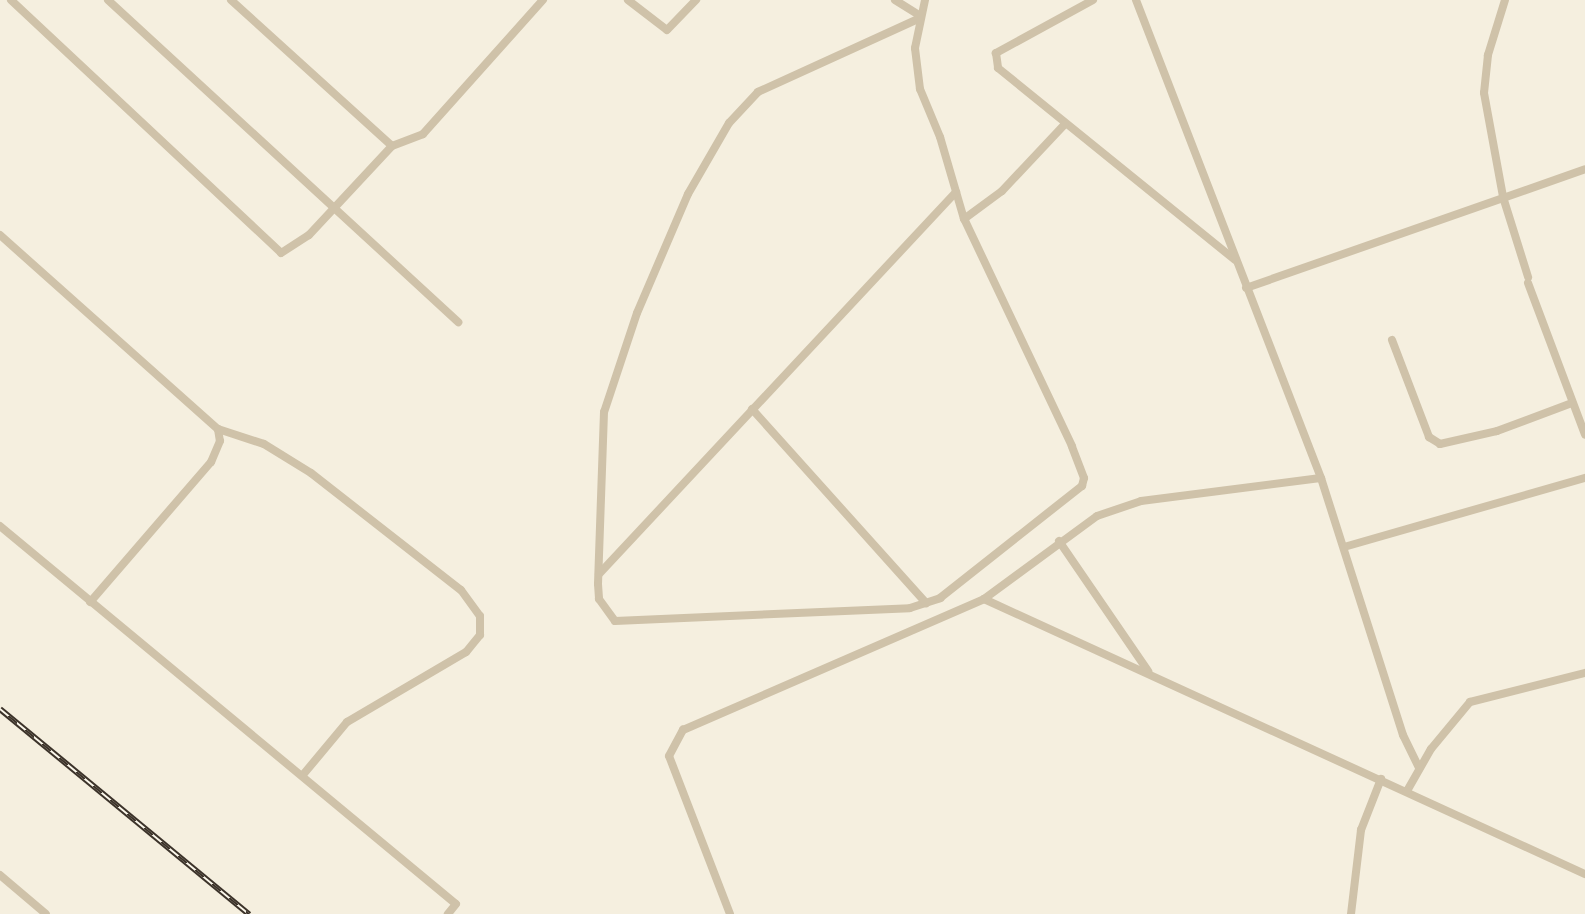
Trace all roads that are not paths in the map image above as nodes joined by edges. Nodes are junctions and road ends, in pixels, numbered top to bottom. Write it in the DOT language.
graph roads {
  1 [pos="11,0"];
  2 [pos="108,0"];
  3 [pos="231,0"];
  4 [pos="543,0"];
  5 [pos="628,0"];
  6 [pos="696,0"];
  7 [pos="895,0"];
  8 [pos="925,0"];
  9 [pos="1093,0"];
  10 [pos="1136,0"];
  11 [pos="1505,0"];
  12 [pos="918,17"];
  13 [pos="1064,125"];
  14 [pos="392,146"];
  15 [pos="1585,170"];
  16 [pos="956,192"];
  17 [pos="1503,197"];
  18 [pos="335,207"];
  19 [pos="964,219"];
  20 [pos="0,235"];
  21 [pos="1236,261"];
  22 [pos="1246,288"];
  23 [pos="458,322"];
  24 [pos="1392,340"];
  25 [pos="1572,403"];
  26 [pos="752,409"];
  27 [pos="218,429"];
  28 [pos="1585,435"];
  29 [pos="1321,478"];
  30 [pos="1585,478"];
  31 [pos="0,526"];
  32 [pos="1059,541"];
  33 [pos="1344,547"];
  34 [pos="598,574"];
  35 [pos="984,599"];
  36 [pos="90,602"];
  37 [pos="926,603"];
  38 [pos="1148,673"];
  39 [pos="1585,673"];
  40 [pos="1419,768"];
  41 [pos="303,776"];
  42 [pos="1381,779"];
  43 [pos="1407,791"];
  44 [pos="1585,874"];
  45 [pos="0,875"];
  46 [pos="46,914"];
  47 [pos="448,914"];
  48 [pos="730,914"];
  49 [pos="1351,914"];
  1 -- 18 [label="lane"];
  2 -- 18 [label="lane"];
  3 -- 14 [label="lane"];
  4 -- 14 [label="lane"];
  5 -- 6 [label="lane"];
  7 -- 12 [label="lane"];
  8 -- 12 [label="lane"];
  9 -- 13 [label="lane"];
  10 -- 21 [label="lane"];
  11 -- 17 [label="lane"];
  12 -- 16 [label="lane"];
  12 -- 34 [label="lane"];
  13 -- 19 [label="lane"];
  13 -- 21 [label="lane"];
  14 -- 18 [label="lane"];
  15 -- 17 [label="lane"];
  16 -- 19 [label="lane"];
  16 -- 26 [label="lane"];
  17 -- 22 [label="lane"];
  17 -- 25 [label="lane"];
  18 -- 23 [label="lane"];
  19 -- 37 [label="lane"];
  20 -- 27 [label="lane"];
  21 -- 22 [label="lane"];
  22 -- 29 [label="lane"];
  24 -- 25 [label="lane"];
  25 -- 28 [label="lane"];
  26 -- 34 [label="lane"];
  26 -- 37 [label="lane"];
  27 -- 36 [label="lane"];
  27 -- 41 [label="lane"];
  29 -- 32 [label="lane"];
  29 -- 33 [label="lane"];
  30 -- 33 [label="lane"];
  31 -- 36 [label="lane"];
  32 -- 35 [label="lane"];
  32 -- 38 [label="lane"];
  33 -- 40 [label="lane"];
  34 -- 37 [label="lane"];
  35 -- 38 [label="lane"];
  35 -- 48 [label="lane"];
  36 -- 41 [label="lane"];
  38 -- 42 [label="lane"];
  39 -- 40 [label="lane"];
  40 -- 43 [label="lane"];
  41 -- 47 [label="lane"];
  42 -- 43 [label="lane"];
  42 -- 49 [label="lane"];
  43 -- 44 [label="lane"];
  45 -- 46 [label="lane"];
}
